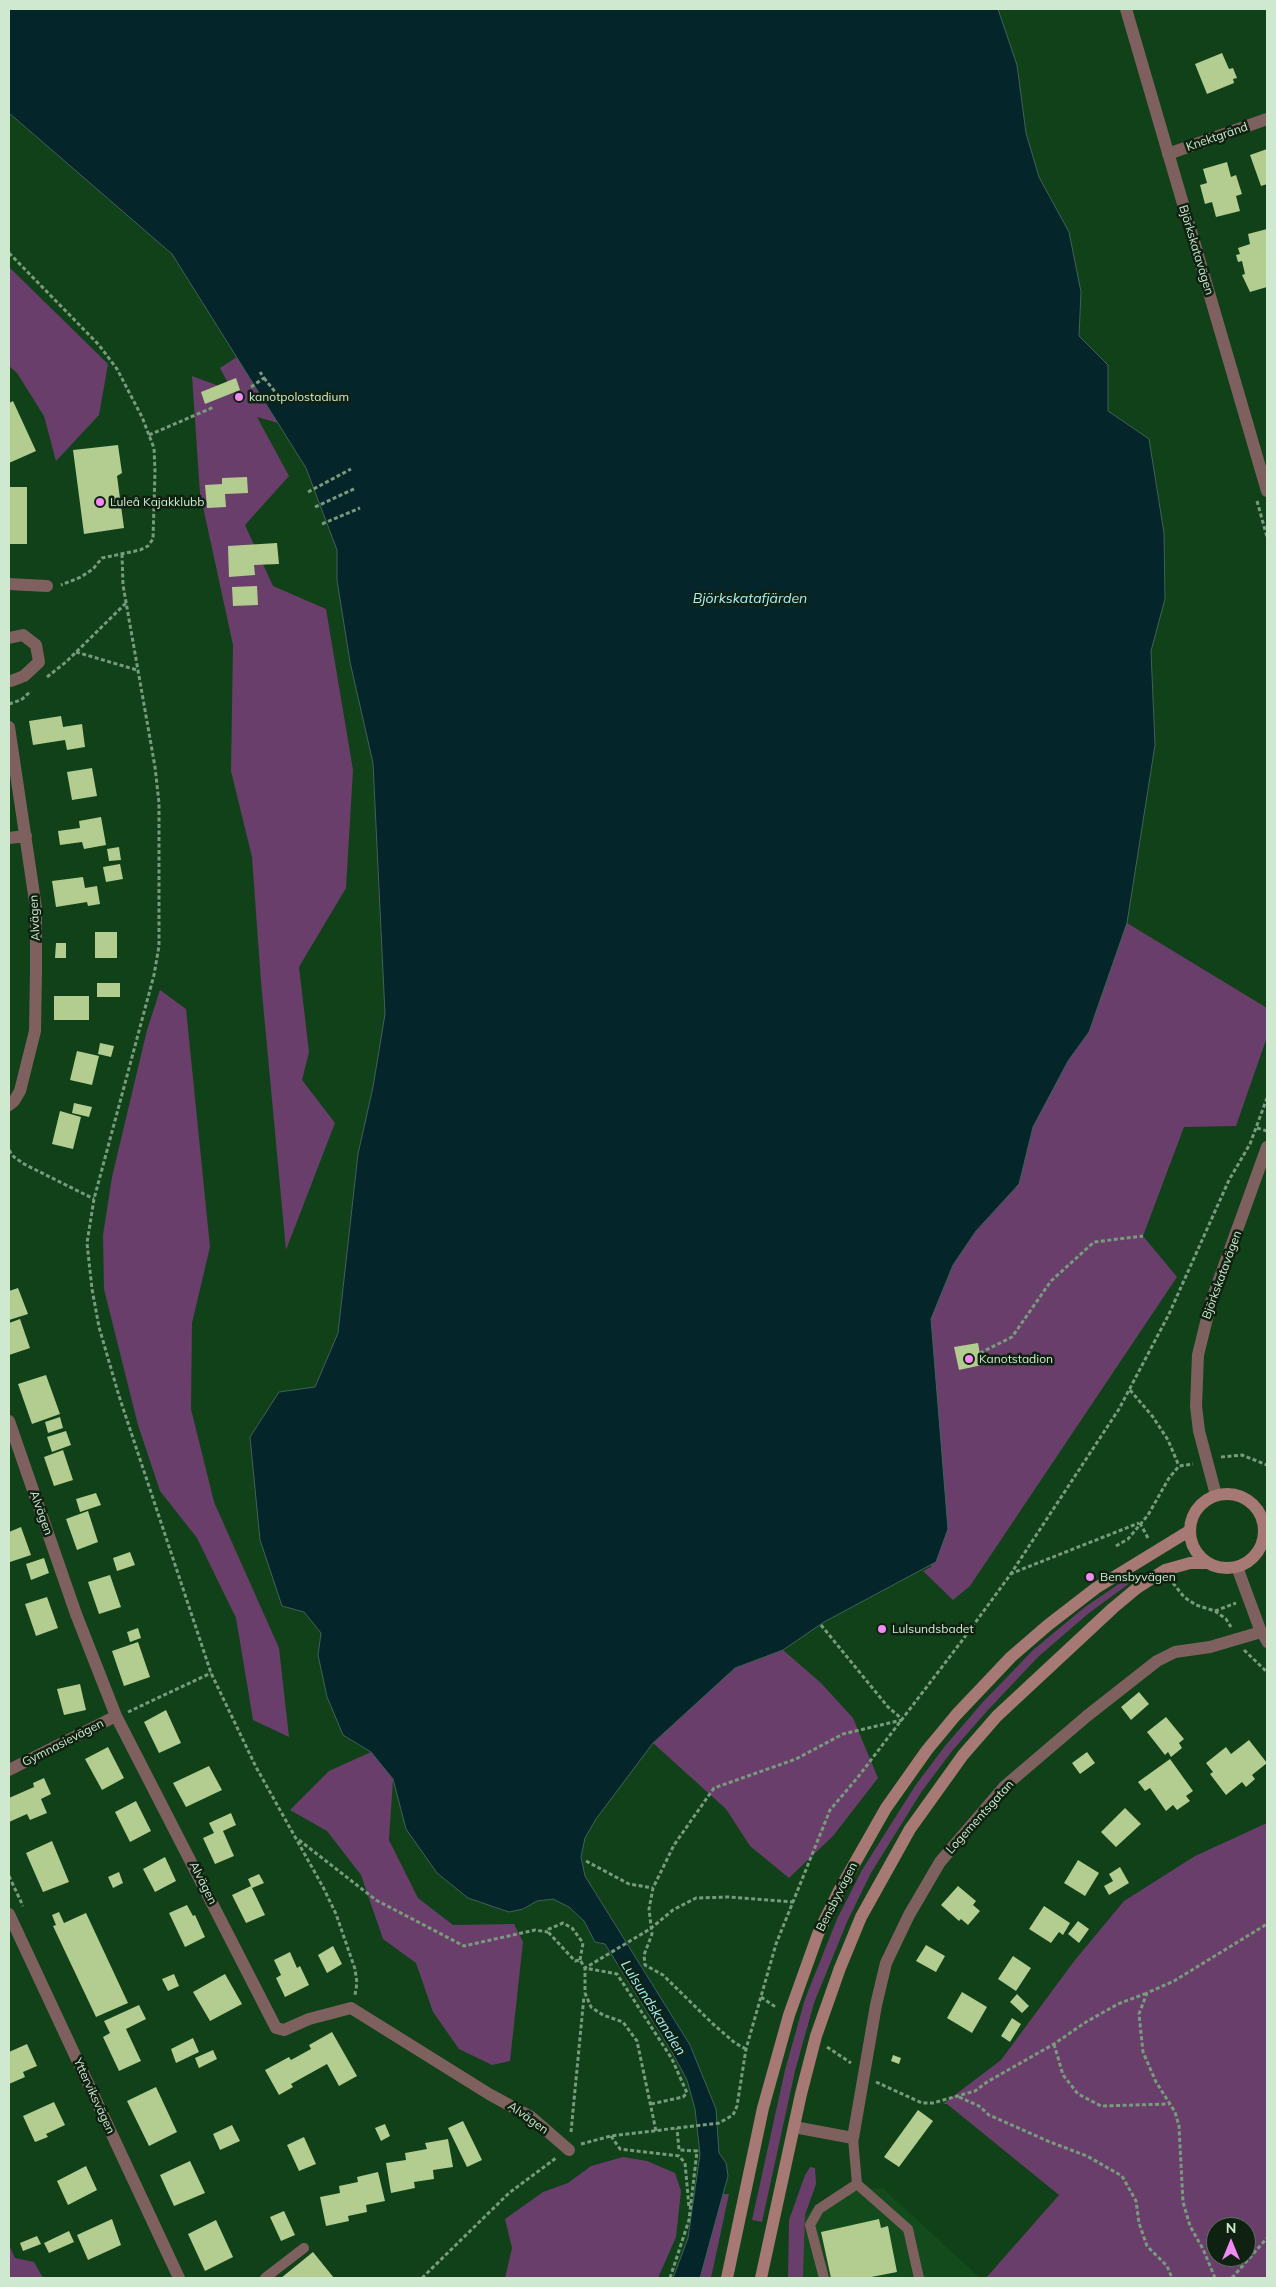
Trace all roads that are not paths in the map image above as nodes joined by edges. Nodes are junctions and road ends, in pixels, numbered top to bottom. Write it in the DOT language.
graph roads {
  1 [pos="1126,9"];
  2 [pos="1267,119"];
  3 [pos="1168,154"];
  4 [pos="1267,491"];
  5 [pos="9,584"];
  6 [pos="47,586"];
  7 [pos="9,638"];
  8 [pos="10,684"];
  9 [pos="9,727"];
  10 [pos="26,836"];
  11 [pos="9,838"];
  12 [pos="9,1105"];
  13 [pos="1267,1147"];
  14 [pos="1263,1175"];
  15 [pos="9,1422"];
  16 [pos="1216,1495"];
  17 [pos="1261,1506"];
  18 [pos="1189,1531"];
  19 [pos="1265,1542"];
  20 [pos="1208,1563"];
  21 [pos="1238,1567"];
  22 [pos="1264,1638"];
  23 [pos="116,1716"];
  24 [pos="9,1770"];
  25 [pos="9,1914"];
  26 [pos="794,2127"];
  27 [pos="853,2138"];
  28 [pos="569,2150"];
  29 [pos="856,2184"];
  30 [pos="304,2248"];
  31 [pos="179,2278"];
  32 [pos="265,2278"];
  33 [pos="727,2278"];
  34 [pos="760,2278"];
  35 [pos="824,2278"];
  36 [pos="919,2278"];
  1 -- 3 [label="street, Björkskatavägen"];
  2 -- 3 [label="street, Knektgränd"];
  3 -- 4 [label="street, Björkskatavägen"];
  5 -- 6 [label="street"];
  7 -- 8 [label="street"];
  9 -- 10 [label="street, Alvägen"];
  10 -- 11 [label="street"];
  10 -- 12 [label="street, Alvägen"];
  13 -- 14 [label="street, Björkskatavägen"];
  14 -- 16 [label="street, Björkskatavägen"];
  15 -- 23 [label="street, Alvägen"];
  16 -- 17 [label="main road"];
  16 -- 18 [label="main road"];
  17 -- 19 [label="main road"];
  18 -- 20 [label="main road"];
  18 -- 33 [label="main road, Bensbyvägen"];
  19 -- 21 [label="main road"];
  20 -- 21 [label="main road"];
  20 -- 26 [label="main road"];
  21 -- 22 [label="street, Logementsgatan"];
  22 -- 27 [label="street, Logementsgatan"];
  23 -- 24 [label="street, Gymnasievägen"];
  23 -- 28 [label="street, Alvägen"];
  25 -- 31 [label="street, Ytterviksvägen"];
  26 -- 27 [label="street"];
  26 -- 34 [label="main road"];
  27 -- 29 [label="lane"];
  29 -- 35 [label="lane"];
  29 -- 36 [label="lane"];
  30 -- 32 [label="lane"];
}
